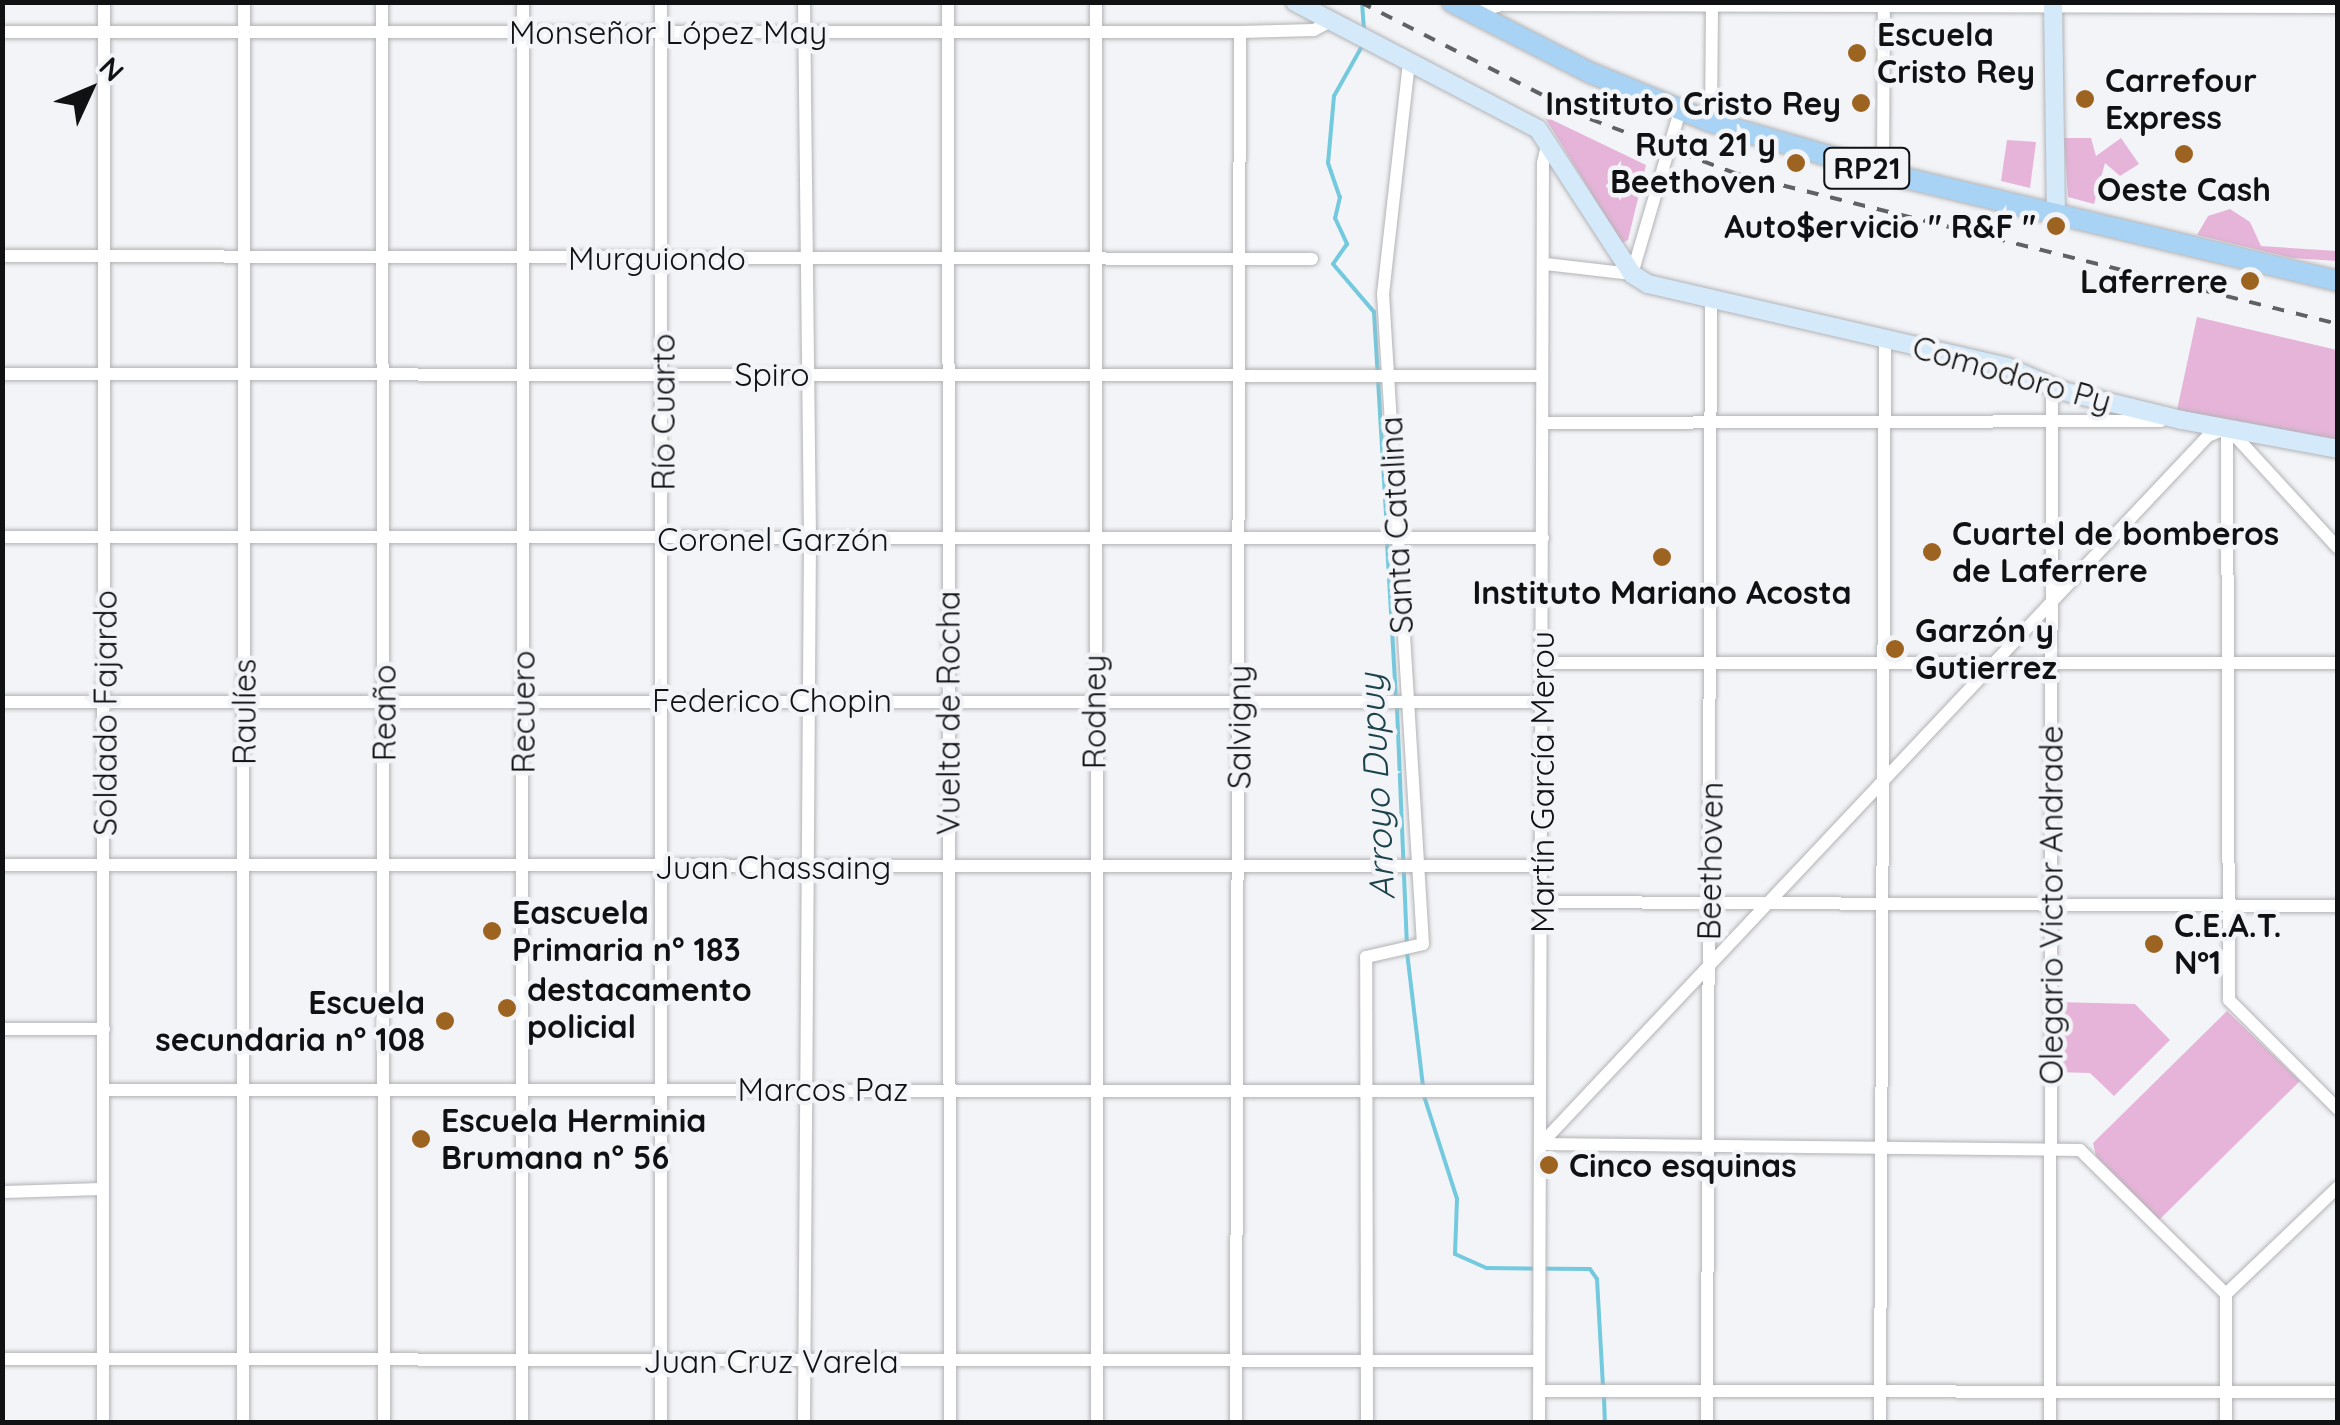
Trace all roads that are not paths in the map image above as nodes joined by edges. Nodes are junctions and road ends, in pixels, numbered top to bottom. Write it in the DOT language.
graph roads {
  1 [pos="104,2"];
  2 [pos="244,2"];
  3 [pos="382,2"];
  4 [pos="523,2"];
  5 [pos="661,2"];
  6 [pos="804,2"];
  7 [pos="948,2"];
  8 [pos="1096,2"];
  9 [pos="1295,2"];
  10 [pos="1452,2"];
  11 [pos="1544,4"];
  12 [pos="1712,4"];
  13 [pos="2052,4"];
  14 [pos="1884,5"];
  15 [pos="2338,7"];
  16 [pos="1474,13"];
  17 [pos="1331,21"];
  18 [pos="244,31"];
  19 [pos="803,31"];
  20 [pos="2,32"];
  21 [pos="104,32"];
  22 [pos="524,32"];
  23 [pos="1096,32"];
  24 [pos="1240,32"];
  25 [pos="382,33"];
  26 [pos="948,33"];
  27 [pos="661,34"];
  28 [pos="1410,62"];
  29 [pos="1680,111"];
  30 [pos="1711,122"];
  31 [pos="1548,142"];
  32 [pos="1884,172"];
  33 [pos="2056,214"];
  34 [pos="2,256"];
  35 [pos="105,256"];
  36 [pos="243,256"];
  37 [pos="381,257"];
  38 [pos="522,258"];
  39 [pos="664,258"];
  40 [pos="805,258"];
  41 [pos="1096,258"];
  42 [pos="952,259"];
  43 [pos="1240,259"];
  44 [pos="1312,259"];
  45 [pos="1545,264"];
  46 [pos="1632,274"];
  47 [pos="2338,281"];
  48 [pos="1711,298"];
  49 [pos="1885,339"];
  50 [pos="2,374"];
  51 [pos="244,374"];
  52 [pos="662,374"];
  53 [pos="807,374"];
  54 [pos="949,374"];
  55 [pos="1095,374"];
  56 [pos="1239,374"];
  57 [pos="105,376"];
  58 [pos="383,376"];
  59 [pos="523,376"];
  60 [pos="1385,376"];
  61 [pos="1541,376"];
  62 [pos="2052,387"];
  63 [pos="1712,420"];
  64 [pos="2182,420"];
  65 [pos="1884,421"];
  66 [pos="2053,422"];
  67 [pos="1544,423"];
  68 [pos="2227,428"];
  69 [pos="2338,449"];
  70 [pos="242,535"];
  71 [pos="2,537"];
  72 [pos="106,538"];
  73 [pos="383,538"];
  74 [pos="810,538"];
  75 [pos="1543,538"];
  76 [pos="524,539"];
  77 [pos="662,539"];
  78 [pos="1240,539"];
  79 [pos="1397,539"];
  80 [pos="950,540"];
  81 [pos="1095,540"];
  82 [pos="2338,548"];
  83 [pos="2052,600"];
  84 [pos="1711,662"];
  85 [pos="1881,662"];
  86 [pos="1993,662"];
  87 [pos="1542,663"];
  88 [pos="2052,663"];
  89 [pos="2229,663"];
  90 [pos="2338,663"];
  91 [pos="947,699"];
  92 [pos="244,700"];
  93 [pos="661,700"];
  94 [pos="1094,700"];
  95 [pos="2,702"];
  96 [pos="103,702"];
  97 [pos="384,702"];
  98 [pos="810,702"];
  99 [pos="1238,702"];
  100 [pos="1405,702"];
  101 [pos="1542,702"];
  102 [pos="523,704"];
  103 [pos="1882,782"];
  104 [pos="2,865"];
  105 [pos="245,865"];
  106 [pos="1415,865"];
  107 [pos="104,866"];
  108 [pos="523,866"];
  109 [pos="808,866"];
  110 [pos="948,866"];
  111 [pos="1094,866"];
  112 [pos="1240,866"];
  113 [pos="1542,866"];
  114 [pos="384,867"];
  115 [pos="663,868"];
  116 [pos="1543,902"];
  117 [pos="1881,903"];
  118 [pos="2050,903"];
  119 [pos="1711,905"];
  120 [pos="1767,905"];
  121 [pos="2227,906"];
  122 [pos="2338,906"];
  123 [pos="1709,966"];
  124 [pos="2,1029"];
  125 [pos="104,1029"];
  126 [pos="806,1089"];
  127 [pos="106,1090"];
  128 [pos="245,1090"];
  129 [pos="663,1090"];
  130 [pos="952,1090"];
  131 [pos="1095,1090"];
  132 [pos="524,1091"];
  133 [pos="1540,1091"];
  134 [pos="1238,1092"];
  135 [pos="1370,1092"];
  136 [pos="384,1094"];
  137 [pos="2338,1109"];
  138 [pos="1541,1144"];
  139 [pos="1709,1146"];
  140 [pos="1881,1148"];
  141 [pos="2052,1149"];
  142 [pos="2338,1187"];
  143 [pos="103,1189"];
  144 [pos="2,1192"];
  145 [pos="2226,1294"];
  146 [pos="105,1358"];
  147 [pos="2,1359"];
  148 [pos="243,1359"];
  149 [pos="384,1360"];
  150 [pos="804,1360"];
  151 [pos="950,1360"];
  152 [pos="1097,1360"];
  153 [pos="1236,1360"];
  154 [pos="1539,1361"];
  155 [pos="522,1362"];
  156 [pos="662,1362"];
  157 [pos="1366,1362"];
  158 [pos="1707,1390"];
  159 [pos="2050,1390"];
  160 [pos="1540,1391"];
  161 [pos="1880,1392"];
  162 [pos="2226,1392"];
  163 [pos="2338,1392"];
  164 [pos="103,1422"];
  165 [pos="243,1422"];
  166 [pos="384,1422"];
  167 [pos="522,1422"];
  168 [pos="661,1422"];
  169 [pos="804,1422"];
  170 [pos="950,1422"];
  171 [pos="1097,1422"];
  172 [pos="1236,1422"];
  173 [pos="1367,1422"];
  174 [pos="1539,1422"];
  175 [pos="1707,1422"];
  176 [pos="1880,1422"];
  177 [pos="2050,1422"];
  178 [pos="2226,1422"];
  1 -- 21 [label="street, Soldado Fajardo"];
  2 -- 18 [label="street, Raulíes"];
  3 -- 25 [label="street, Reaño"];
  4 -- 22 [label="street, Recuero"];
  5 -- 27 [label="street, Río Cuarto"];
  6 -- 19 [label="street"];
  7 -- 26 [label="street, Vuelta de Rocha"];
  8 -- 23 [label="street, Rodney"];
  9 -- 17 [label="main road"];
  10 -- 16 [label="main road, RP21"];
  11 -- 12 [label="street"];
  11 -- 16 [label="street"];
  12 -- 14 [label="street"];
  12 -- 30 [label="street"];
  13 -- 14 [label="street"];
  13 -- 15 [label="street"];
  13 -- 33 [label="main road"];
  14 -- 32 [label="street"];
  16 -- 29 [label="main road, RP21"];
  17 -- 24 [label="street, Monseñor López May"];
  17 -- 28 [label="main road"];
  18 -- 21 [label="street, Monseñor López May"];
  18 -- 25 [label="street, Monseñor López May"];
  18 -- 36 [label="street, Raulíes"];
  19 -- 26 [label="street, Monseñor López May"];
  19 -- 27 [label="street, Monseñor López May"];
  19 -- 40 [label="street"];
  20 -- 21 [label="street, Monseñor López May"];
  21 -- 35 [label="street, Soldado Fajardo"];
  22 -- 25 [label="street, Monseñor López May"];
  22 -- 27 [label="street, Monseñor López May"];
  22 -- 38 [label="street, Recuero"];
  23 -- 24 [label="street, Monseñor López May"];
  23 -- 26 [label="street, Monseñor López May"];
  23 -- 41 [label="street, Rodney"];
  24 -- 43 [label="street, Salvigny"];
  25 -- 37 [label="street, Reaño"];
  26 -- 42 [label="street, Vuelta de Rocha"];
  27 -- 39 [label="street, Río Cuarto"];
  28 -- 31 [label="main road"];
  28 -- 60 [label="street, Santa Catalina"];
  29 -- 30 [label="main road, RP21"];
  29 -- 46 [label="street"];
  30 -- 32 [label="main road, RP21"];
  31 -- 45 [label="street, Martín García Merou"];
  31 -- 46 [label="main road"];
  32 -- 33 [label="main road, RP21"];
  33 -- 47 [label="main road, RP21"];
  34 -- 35 [label="street, Murguiondo"];
  35 -- 36 [label="street, Murguiondo"];
  35 -- 57 [label="street, Soldado Fajardo"];
  36 -- 37 [label="street, Murguiondo"];
  36 -- 51 [label="street, Raulíes"];
  37 -- 38 [label="street, Murguiondo"];
  37 -- 58 [label="street, Reaño"];
  38 -- 39 [label="street, Murguiondo"];
  38 -- 59 [label="street, Recuero"];
  39 -- 40 [label="street, Murguiondo"];
  39 -- 52 [label="street, Río Cuarto"];
  40 -- 42 [label="street, Murguiondo"];
  40 -- 53 [label="street"];
  41 -- 42 [label="street, Murguiondo"];
  41 -- 43 [label="street, Murguiondo"];
  41 -- 55 [label="street, Rodney"];
  42 -- 54 [label="street, Vuelta de Rocha"];
  43 -- 44 [label="street, Murguiondo"];
  43 -- 56 [label="street, Salvigny"];
  45 -- 46 [label="street, Comodoro Py"];
  45 -- 61 [label="street, Martín García Merou"];
  46 -- 48 [label="main road, Comodoro Py"];
  48 -- 49 [label="main road, Comodoro Py"];
  48 -- 63 [label="street, Beethoven"];
  49 -- 62 [label="main road, Comodoro Py"];
  49 -- 65 [label="street"];
  50 -- 57 [label="street, Spiro"];
  51 -- 57 [label="street, Spiro"];
  51 -- 58 [label="street, Spiro"];
  51 -- 70 [label="street, Raulíes"];
  52 -- 53 [label="street, Spiro"];
  52 -- 59 [label="street, Spiro"];
  52 -- 77 [label="street, Río Cuarto"];
  53 -- 54 [label="street, Spiro"];
  53 -- 74 [label="street"];
  54 -- 55 [label="street, Spiro"];
  54 -- 80 [label="street, Vuelta de Rocha"];
  55 -- 56 [label="street, Spiro"];
  55 -- 81 [label="street, Rodney"];
  56 -- 60 [label="street, Spiro"];
  56 -- 78 [label="street, Salvigny"];
  57 -- 72 [label="street, Soldado Fajardo"];
  58 -- 59 [label="street, Spiro"];
  58 -- 73 [label="street, Reaño"];
  59 -- 76 [label="street, Recuero"];
  60 -- 61 [label="street, Spiro"];
  60 -- 79 [label="street, Santa Catalina"];
  61 -- 67 [label="street, Martín García Merou"];
  62 -- 64 [label="main road, Comodoro Py"];
  62 -- 66 [label="street, Olegario Victor Andrade"];
  63 -- 65 [label="street"];
  63 -- 67 [label="street"];
  63 -- 84 [label="street, Beethoven"];
  64 -- 66 [label="street"];
  64 -- 68 [label="main road, Comodoro Py"];
  65 -- 66 [label="street"];
  65 -- 85 [label="street"];
  66 -- 83 [label="street, Olegario Victor Andrade"];
  67 -- 75 [label="street, Martín García Merou"];
  68 -- 69 [label="main road, Comodoro Py"];
  68 -- 82 [label="street"];
  68 -- 83 [label="street"];
  68 -- 89 [label="street"];
  70 -- 72 [label="street, Coronel Garzón"];
  70 -- 73 [label="street, Coronel Garzón"];
  70 -- 92 [label="street, Raulíes"];
  71 -- 72 [label="street, Coronel Garzón"];
  72 -- 96 [label="street, Soldado Fajardo"];
  73 -- 76 [label="street, Coronel Garzón"];
  73 -- 97 [label="street, Reaño"];
  74 -- 77 [label="street, Coronel Garzón"];
  74 -- 80 [label="street, Coronel Garzón"];
  74 -- 98 [label="street"];
  75 -- 79 [label="street, Coronel Garzón"];
  75 -- 87 [label="street, Martín García Merou"];
  76 -- 77 [label="street, Coronel Garzón"];
  76 -- 102 [label="street, Recuero"];
  77 -- 93 [label="street, Río Cuarto"];
  78 -- 79 [label="street, Coronel Garzón"];
  78 -- 81 [label="street, Coronel Garzón"];
  78 -- 99 [label="street, Salvigny"];
  79 -- 100 [label="street, Santa Catalina"];
  80 -- 81 [label="street, Coronel Garzón"];
  80 -- 91 [label="street, Vuelta de Rocha"];
  81 -- 94 [label="street, Rodney"];
  83 -- 86 [label="street"];
  83 -- 88 [label="street, Olegario Victor Andrade"];
  84 -- 85 [label="street"];
  84 -- 87 [label="street"];
  84 -- 119 [label="street, Beethoven"];
  85 -- 86 [label="street"];
  85 -- 103 [label="street"];
  86 -- 88 [label="street"];
  86 -- 103 [label="street"];
  87 -- 101 [label="street, Martín García Merou"];
  88 -- 89 [label="street"];
  88 -- 118 [label="street, Olegario Victor Andrade"];
  89 -- 90 [label="street"];
  89 -- 121 [label="street"];
  91 -- 94 [label="street, Federico Chopin"];
  91 -- 98 [label="street, Federico Chopin"];
  91 -- 110 [label="street, Vuelta de Rocha"];
  92 -- 96 [label="street, Federico Chopin"];
  92 -- 97 [label="street, Federico Chopin"];
  92 -- 105 [label="street, Raulíes"];
  93 -- 98 [label="street, Federico Chopin"];
  93 -- 102 [label="street, Federico Chopin"];
  93 -- 115 [label="street, Río Cuarto"];
  94 -- 99 [label="street, Federico Chopin"];
  94 -- 111 [label="street, Rodney"];
  95 -- 96 [label="street, Federico Chopin"];
  96 -- 107 [label="street, Soldado Fajardo"];
  97 -- 102 [label="street, Federico Chopin"];
  97 -- 114 [label="street, Reaño"];
  98 -- 109 [label="street"];
  99 -- 100 [label="street, Federico Chopin"];
  99 -- 112 [label="street, Salvigny"];
  100 -- 101 [label="street, Federico Chopin"];
  100 -- 106 [label="street, Santa Catalina"];
  101 -- 113 [label="street, Martín García Merou"];
  102 -- 108 [label="street, Recuero"];
  103 -- 117 [label="street"];
  103 -- 120 [label="street"];
  104 -- 107 [label="street, Juan Chassaing"];
  105 -- 107 [label="street, Juan Chassaing"];
  105 -- 114 [label="street, Juan Chassaing"];
  105 -- 128 [label="street, Raulíes"];
  106 -- 112 [label="street, Juan Chassaing"];
  106 -- 113 [label="street, Juan Chassaing"];
  106 -- 135 [label="street, Santa Catalina"];
  107 -- 125 [label="street, Soldado Fajardo"];
  108 -- 114 [label="street, Juan Chassaing"];
  108 -- 115 [label="street, Juan Chassaing"];
  108 -- 132 [label="street, Recuero"];
  109 -- 110 [label="street, Juan Chassaing"];
  109 -- 115 [label="street, Juan Chassaing"];
  109 -- 126 [label="street"];
  110 -- 111 [label="street, Juan Chassaing"];
  110 -- 130 [label="street, Vuelta de Rocha"];
  111 -- 112 [label="street, Juan Chassaing"];
  111 -- 131 [label="street, Rodney"];
  112 -- 134 [label="street, Salvigny"];
  113 -- 116 [label="street, Martín García Merou"];
  114 -- 136 [label="street, Reaño"];
  115 -- 129 [label="street, Río Cuarto"];
  116 -- 119 [label="street"];
  116 -- 133 [label="street, Martín García Merou"];
  117 -- 118 [label="street"];
  117 -- 120 [label="street"];
  117 -- 140 [label="street"];
  118 -- 121 [label="street"];
  118 -- 141 [label="street, Olegario Victor Andrade"];
  119 -- 120 [label="street"];
  119 -- 123 [label="street, Beethoven"];
  120 -- 123 [label="street"];
  121 -- 122 [label="street"];
  121 -- 137 [label="street"];
  123 -- 138 [label="street"];
  123 -- 139 [label="street, Beethoven"];
  124 -- 125 [label="street"];
  125 -- 127 [label="street, Soldado Fajardo"];
  126 -- 129 [label="street, Marcos Paz"];
  126 -- 130 [label="street, Marcos Paz"];
  126 -- 150 [label="street"];
  127 -- 128 [label="street, Marcos Paz"];
  127 -- 143 [label="street, Soldado Fajardo"];
  128 -- 136 [label="street, Marcos Paz"];
  128 -- 148 [label="street, Raulíes"];
  129 -- 132 [label="street, Marcos Paz"];
  129 -- 156 [label="street, Río Cuarto"];
  130 -- 131 [label="street, Marcos Paz"];
  130 -- 151 [label="street, Vuelta de Rocha"];
  131 -- 134 [label="street, Marcos Paz"];
  131 -- 152 [label="street, Rodney"];
  132 -- 136 [label="street, Marcos Paz"];
  132 -- 155 [label="street, Recuero"];
  133 -- 135 [label="street, Marcos Paz"];
  133 -- 138 [label="street, Martín García Merou"];
  134 -- 135 [label="street, Marcos Paz"];
  134 -- 153 [label="street, Salvigny"];
  135 -- 157 [label="street, Santa Catalina"];
  136 -- 149 [label="street, Reaño"];
  138 -- 139 [label="street"];
  138 -- 154 [label="street, Martín García Merou"];
  139 -- 140 [label="street"];
  139 -- 158 [label="street, Beethoven"];
  140 -- 141 [label="street"];
  140 -- 161 [label="street"];
  141 -- 145 [label="street"];
  141 -- 159 [label="street, Olegario Victor Andrade"];
  142 -- 145 [label="street"];
  143 -- 144 [label="street"];
  143 -- 146 [label="street, Soldado Fajardo"];
  145 -- 162 [label="street"];
  146 -- 147 [label="street, Juan Cruz Varela"];
  146 -- 148 [label="street, Juan Cruz Varela"];
  146 -- 164 [label="street, Soldado Fajardo"];
  148 -- 149 [label="street, Juan Cruz Varela"];
  148 -- 165 [label="street, Raulíes"];
  149 -- 155 [label="street, Juan Cruz Varela"];
  149 -- 166 [label="street, Reaño"];
  150 -- 151 [label="street, Juan Cruz Varela"];
  150 -- 156 [label="street, Juan Cruz Varela"];
  150 -- 169 [label="street"];
  151 -- 152 [label="street, Juan Cruz Varela"];
  151 -- 170 [label="street, Vuelta de Rocha"];
  152 -- 153 [label="street, Juan Cruz Varela"];
  152 -- 171 [label="street, Rodney"];
  153 -- 157 [label="street, Juan Cruz Varela"];
  153 -- 172 [label="street, Salvigny"];
  154 -- 157 [label="street, Juan Cruz Varela"];
  154 -- 160 [label="street, Martín García Merou"];
  155 -- 156 [label="street, Juan Cruz Varela"];
  155 -- 167 [label="street, Recuero"];
  156 -- 168 [label="street, Río Cuarto"];
  157 -- 173 [label="street, Santa Catalina"];
  158 -- 160 [label="street"];
  158 -- 161 [label="street"];
  158 -- 175 [label="street, Beethoven"];
  159 -- 161 [label="street"];
  159 -- 162 [label="street"];
  159 -- 177 [label="street, Olegario Victor Andrade"];
  160 -- 174 [label="street, Martín García Merou"];
  161 -- 176 [label="street"];
  162 -- 163 [label="street"];
  162 -- 178 [label="street"];
}
